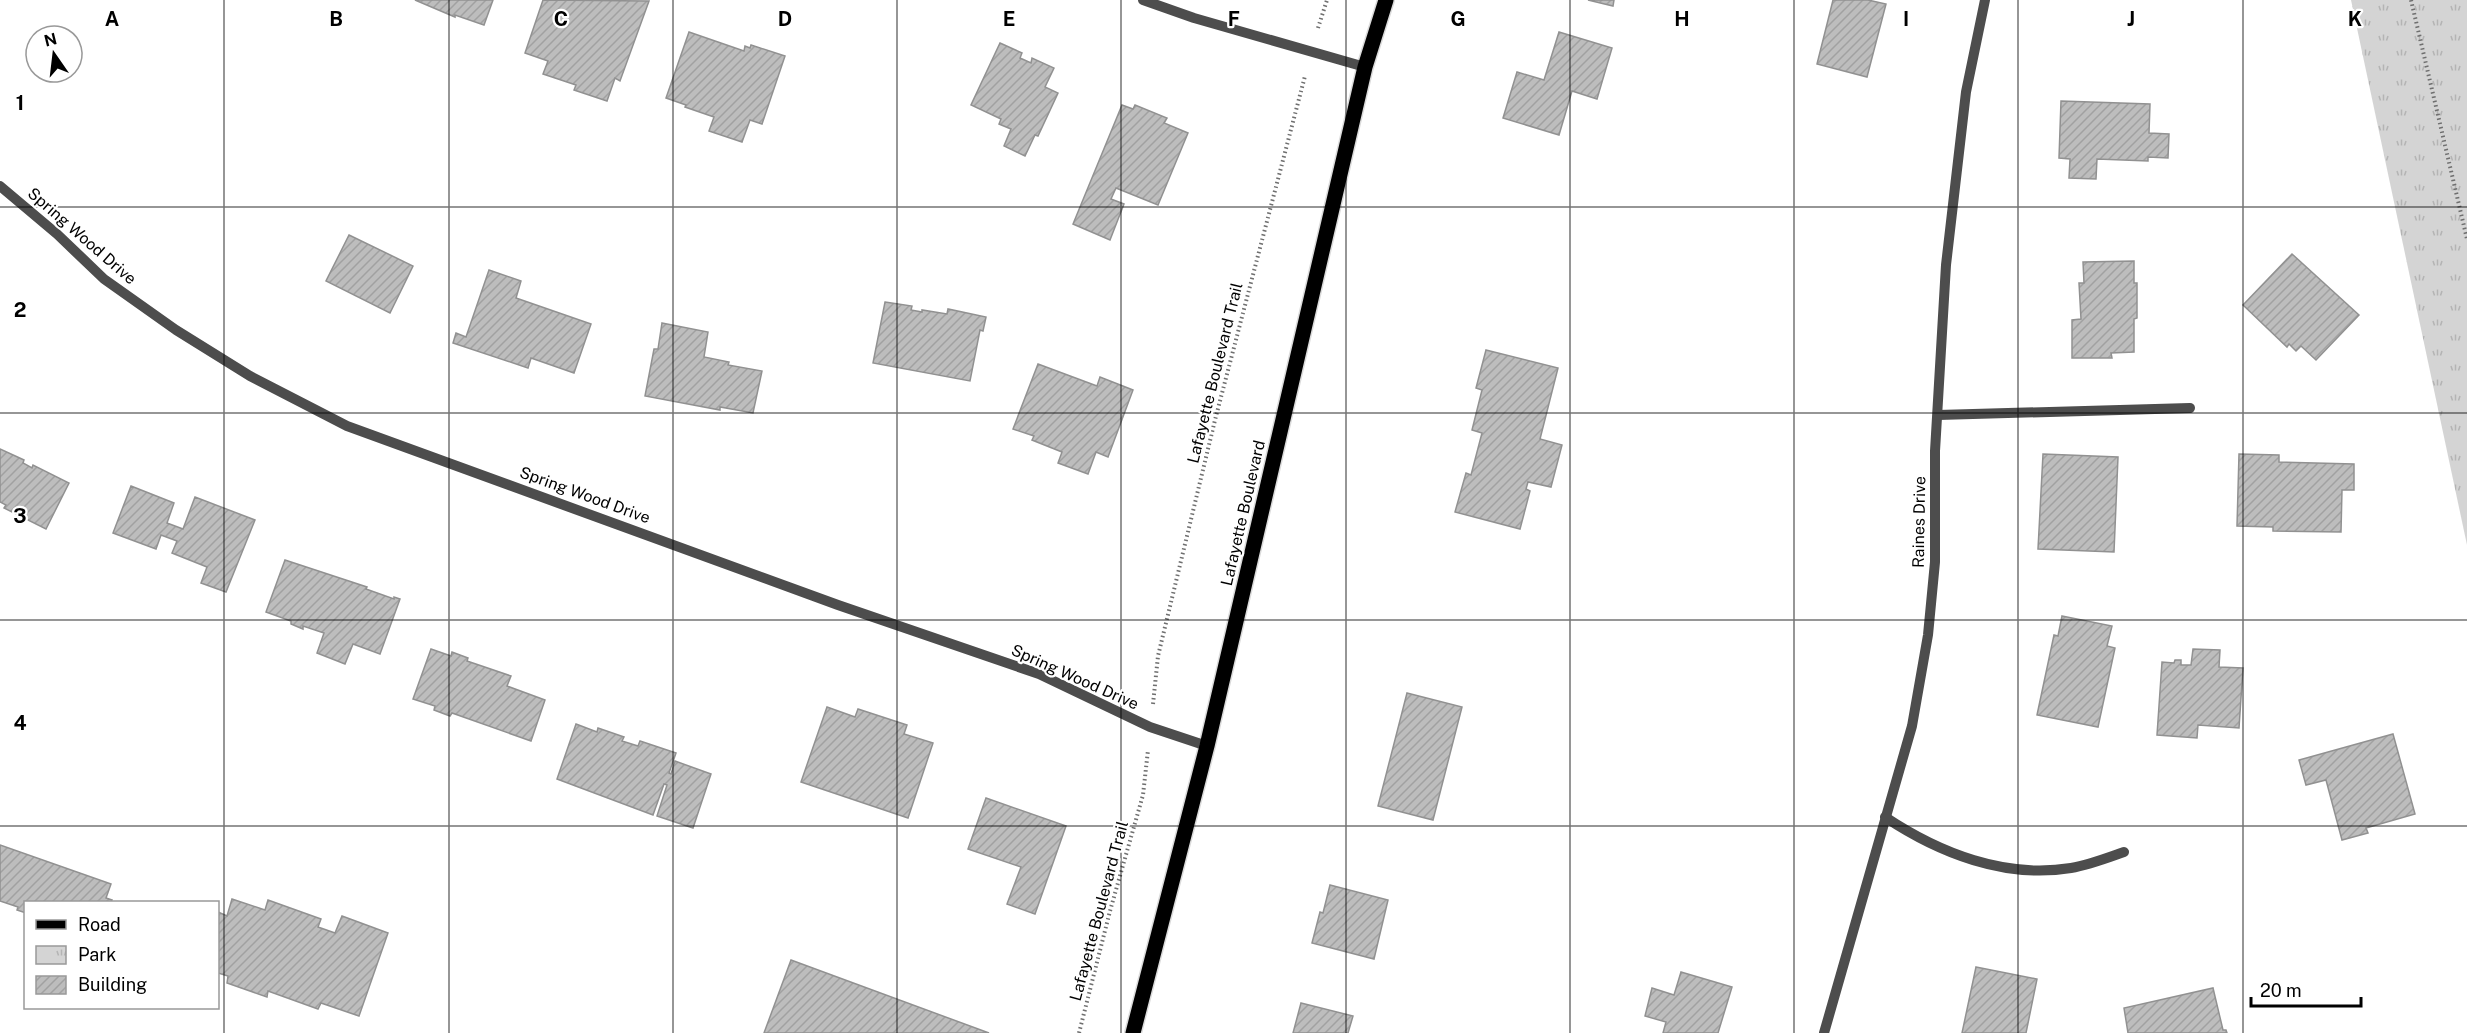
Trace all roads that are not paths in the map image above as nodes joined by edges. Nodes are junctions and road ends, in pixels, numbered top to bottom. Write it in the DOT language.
graph roads {
  1 [pos="1143,0"];
  2 [pos="1386,0"];
  3 [pos="1985,0"];
  4 [pos="1365,68"];
  5 [pos="0,186"];
  6 [pos="2190,408"];
  7 [pos="1938,415"];
  8 [pos="1207,746"];
  9 [pos="1885,817"];
  10 [pos="2124,852"];
  11 [pos="1133,1033"];
  12 [pos="1824,1033"];
  1 -- 4 [label="street"];
  2 -- 4 [label="main road, Lafayette Boulevard"];
  3 -- 7 [label="street, Raines Drive"];
  4 -- 8 [label="main road, Lafayette Boulevard"];
  5 -- 8 [label="street, Spring Wood Drive"];
  6 -- 7 [label="street"];
  7 -- 9 [label="street, Raines Drive"];
  8 -- 11 [label="main road, Lafayette Boulevard"];
  9 -- 10 [label="street"];
  9 -- 12 [label="street, Raines Drive"];
}
